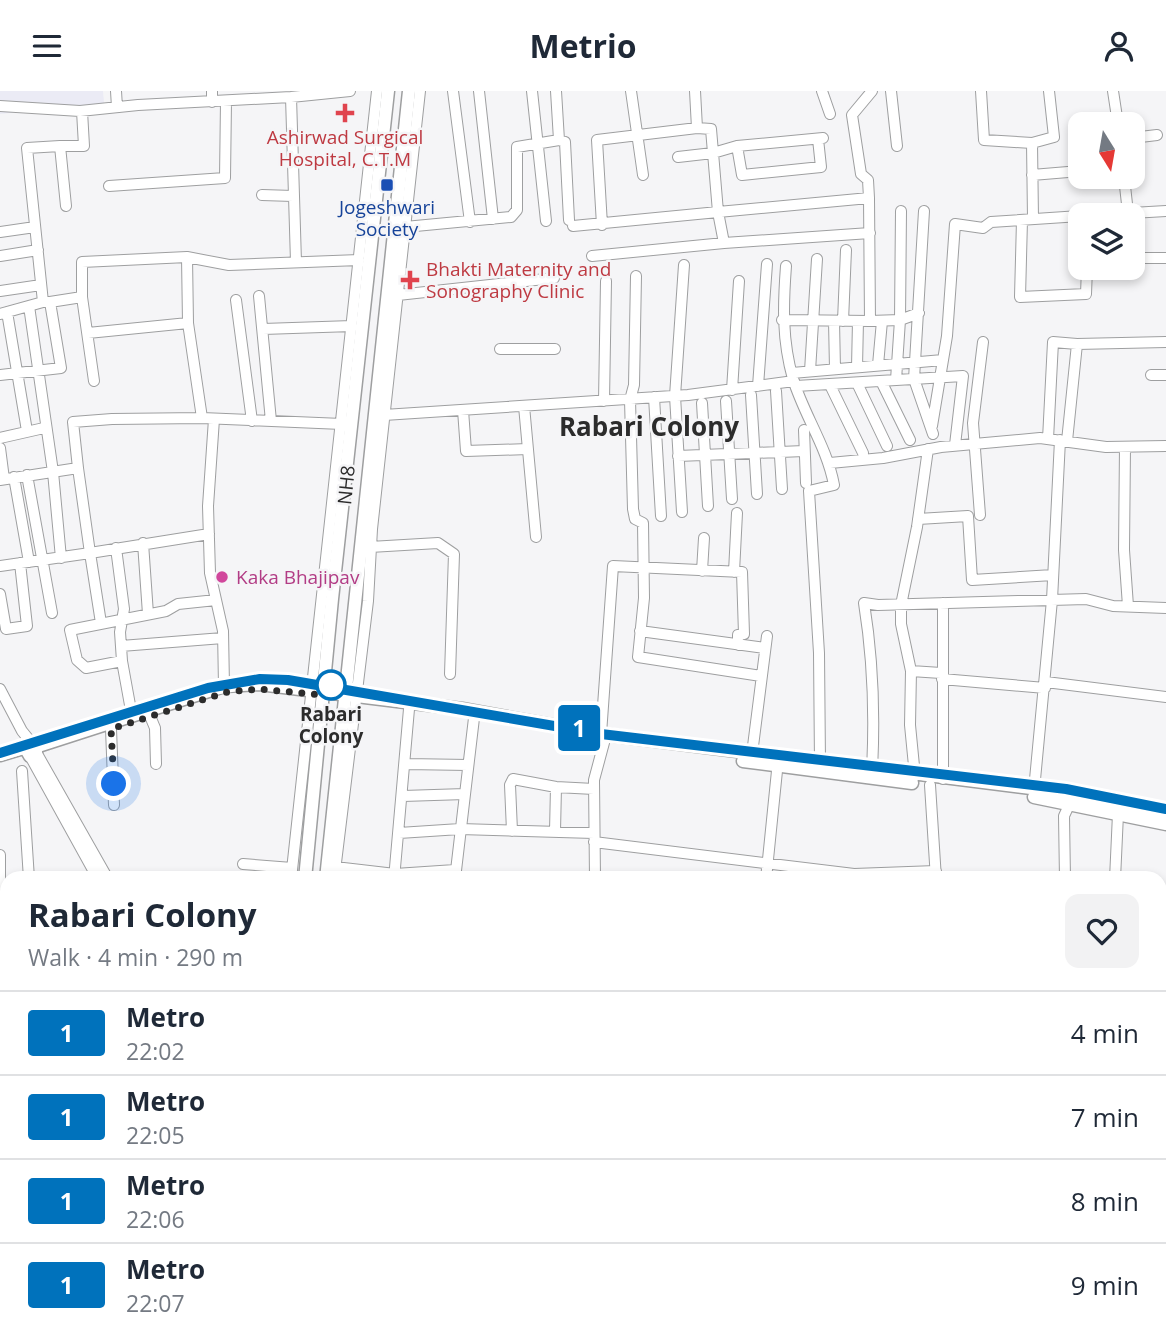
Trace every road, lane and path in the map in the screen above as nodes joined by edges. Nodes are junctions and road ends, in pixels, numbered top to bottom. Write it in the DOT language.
graph roads {
  1 [pos="116,91"];
  2 [pos="350,91"];
  3 [pos="377,91"];
  4 [pos="388,91"];
  5 [pos="409,91"];
  6 [pos="420,91"];
  7 [pos="453,91"];
  8 [pos="479,91"];
  9 [pos="532,91"];
  10 [pos="556,91"];
  11 [pos="631,91"];
  12 [pos="695,91"];
  13 [pos="822,91"];
  14 [pos="872,91"];
  15 [pos="891,91"];
  16 [pos="982,91"];
  17 [pos="1049,91"];
  18 [pos="1113,91"];
  19 [pos="270,94"];
  20 [pos="212,96"];
  21 [pos="291,97"];
  22 [pos="226,101"];
  23 [pos="0,106"];
  24 [pos="117,107"];
  25 [pos="82,111"];
  26 [pos="1116,112"];
  27 [pos="830,114"];
  28 [pos="697,128"];
  29 [pos="638,135"];
  30 [pos="1157,135"];
  31 [pos="1145,136"];
  32 [pos="559,140"];
  33 [pos="537,141"];
  34 [pos="1032,143"];
  35 [pos="60,146"];
  36 [pos="737,146"];
  37 [pos="897,146"];
  38 [pos="713,153"];
  39 [pos="678,156"];
  40 [pos="1068,171"];
  41 [pos="643,175"];
  42 [pos="1032,175"];
  43 [pos="109,186"];
  44 [pos="262,195"];
  45 [pos="293,196"];
  46 [pos="869,198"];
  47 [pos="66,206"];
  48 [pos="901,211"];
  49 [pos="924,211"];
  50 [pos="1166,211"];
  51 [pos="718,212"];
  52 [pos="1145,212"];
  53 [pos="1068,217"];
  54 [pos="493,219"];
  55 [pos="1028,220"];
  56 [pos="546,221"];
  57 [pos="470,222"];
  58 [pos="602,225"];
  59 [pos="35,227"];
  60 [pos="405,227"];
  61 [pos="0,232"];
  62 [pos="870,233"];
  63 [pos="724,243"];
  64 [pos="37,250"];
  65 [pos="846,250"];
  66 [pos="0,256"];
  67 [pos="592,256"];
  68 [pos="187,257"];
  69 [pos="1166,257"];
  70 [pos="1145,258"];
  71 [pos="817,259"];
  72 [pos="359,260"];
  73 [pos="296,262"];
  74 [pos="767,264"];
  75 [pos="684,265"];
  76 [pos="786,266"];
  77 [pos="636,276"];
  78 [pos="554,278"];
  79 [pos="1087,280"];
  80 [pos="606,281"];
  81 [pos="740,281"];
  82 [pos="41,285"];
  83 [pos="0,291"];
  84 [pos="398,295"];
  85 [pos="259,296"];
  86 [pos="82,297"];
  87 [pos="236,300"];
  88 [pos="46,302"];
  89 [pos="29,306"];
  90 [pos="3,313"];
  91 [pos="919,313"];
  92 [pos="782,320"];
  93 [pos="900,320"];
  94 [pos="815,321"];
  95 [pos="838,321"];
  96 [pos="858,321"];
  97 [pos="870,321"];
  98 [pos="882,321"];
  99 [pos="188,323"];
  100 [pos="352,326"];
  101 [pos="263,329"];
  102 [pos="88,333"];
  103 [pos="982,342"];
  104 [pos="1166,342"];
  105 [pos="1077,344"];
  106 [pos="500,349"];
  107 [pos="555,349"];
  108 [pos="915,360"];
  109 [pos="943,360"];
  110 [pos="897,363"];
  111 [pos="878,365"];
  112 [pos="857,367"];
  113 [pos="835,369"];
  114 [pos="36,371"];
  115 [pos="810,371"];
  116 [pos="19,373"];
  117 [pos="0,375"];
  118 [pos="940,376"];
  119 [pos="1151,376"];
  120 [pos="1166,376"];
  121 [pos="914,379"];
  122 [pos="794,380"];
  123 [pos="896,380"];
  124 [pos="94,381"];
  125 [pos="881,381"];
  126 [pos="857,383"];
  127 [pos="830,384"];
  128 [pos="758,386"];
  129 [pos="732,390"];
  130 [pos="776,391"];
  131 [pos="751,394"];
  132 [pos="675,396"];
  133 [pos="654,397"];
  134 [pos="630,400"];
  135 [pos="604,401"];
  136 [pos="726,401"];
  137 [pos="702,404"];
  138 [pos="524,406"];
  139 [pos="463,409"];
  140 [pos="384,415"];
  141 [pos="202,418"];
  142 [pos="214,419"];
  143 [pos="252,421"];
  144 [pos="271,421"];
  145 [pos="342,424"];
  146 [pos="44,428"];
  147 [pos="803,430"];
  148 [pos="27,432"];
  149 [pos="0,437"];
  150 [pos="1048,439"];
  151 [pos="911,440"];
  152 [pos="1064,441"];
  153 [pos="973,444"];
  154 [pos="955,445"];
  155 [pos="887,446"];
  156 [pos="1166,446"];
  157 [pos="1125,447"];
  158 [pos="0,448"];
  159 [pos="528,449"];
  160 [pos="928,449"];
  161 [pos="804,451"];
  162 [pos="779,452"];
  163 [pos="863,453"];
  164 [pos="755,454"];
  165 [pos="730,455"];
  166 [pos="678,456"];
  167 [pos="705,457"];
  168 [pos="830,463"];
  169 [pos="78,468"];
  170 [pos="52,472"];
  171 [pos="27,475"];
  172 [pos="6,479"];
  173 [pos="806,484"];
  174 [pos="782,489"];
  175 [pos="757,493"];
  176 [pos="732,499"];
  177 [pos="708,506"];
  178 [pos="682,512"];
  179 [pos="737,513"];
  180 [pos="980,515"];
  181 [pos="661,516"];
  182 [pos="918,519"];
  183 [pos="209,534"];
  184 [pos="536,537"];
  185 [pos="705,538"];
  186 [pos="143,543"];
  187 [pos="370,547"];
  188 [pos="116,548"];
  189 [pos="90,553"];
  190 [pos="61,558"];
  191 [pos="42,561"];
  192 [pos="24,563"];
  193 [pos="0,566"];
  194 [pos="641,568"];
  195 [pos="702,572"];
  196 [pos="734,572"];
  197 [pos="1053,575"];
  198 [pos="0,594"];
  199 [pos="216,600"];
  200 [pos="1052,600"];
  201 [pos="943,603"];
  202 [pos="901,605"];
  203 [pos="1128,606"];
  204 [pos="1166,608"];
  205 [pos="52,613"];
  206 [pos="148,614"];
  207 [pos="121,620"];
  208 [pos="101,623"];
  209 [pos="640,631"];
  210 [pos="766,636"];
  211 [pos="223,638"];
  212 [pos="738,645"];
  213 [pos="121,646"];
  214 [pos="765,648"];
  215 [pos="122,661"];
  216 [pos="911,671"];
  217 [pos="450,674"];
  218 [pos="761,676"];
  219 [pos="942,676"];
  220 [pos="1045,685"];
  221 [pos="224,686"];
  222 [pos="0,689"];
  223 [pos="317,692"];
  224 [pos="351,693"];
  225 [pos="1166,697"];
  226 [pos="0,701"];
  227 [pos="408,706"];
  228 [pos="132,716"];
  229 [pos="150,716"];
  230 [pos="474,719"];
  231 [pos="111,729"];
  232 [pos="603,736"];
  233 [pos="32,751"];
  234 [pos="752,754"];
  235 [pos="0,755"];
  236 [pos="0,761"];
  237 [pos="778,762"];
  238 [pos="820,763"];
  239 [pos="156,764"];
  240 [pos="406,764"];
  241 [pos="468,765"];
  242 [pos="872,770"];
  243 [pos="22,771"];
  244 [pos="915,776"];
  245 [pos="943,779"];
  246 [pos="930,785"];
  247 [pos="556,787"];
  248 [pos="594,789"];
  249 [pos="1034,790"];
  250 [pos="465,794"];
  251 [pos="402,796"];
  252 [pos="1070,803"];
  253 [pos="114,805"];
  254 [pos="1166,812"];
  255 [pos="1118,814"];
  256 [pos="1166,824"];
  257 [pos="460,829"];
  258 [pos="512,831"];
  259 [pos="555,831"];
  260 [pos="399,833"];
  261 [pos="594,837"];
  262 [pos="0,855"];
  263 [pos="243,864"];
  264 [pos="767,864"];
  265 [pos="335,867"];
  266 [pos="28,871"];
  267 [pos="94,871"];
  268 [pos="103,871"];
  269 [pos="281,871"];
  270 [pos="292,871"];
  271 [pos="306,871"];
  272 [pos="327,871"];
  273 [pos="335,871"];
  274 [pos="362,871"];
  275 [pos="395,871"];
  276 [pos="455,871"];
  277 [pos="595,871"];
  278 [pos="767,871"];
  279 [pos="828,871"];
  280 [pos="936,871"];
  281 [pos="1065,871"];
  282 [pos="1115,871"];
  283 [pos="0,888"];
  1 -- 24 [label="street"];
  2 -- 21 [label="street"];
  3 -- 72 [label="street"];
  4 -- 223 [label="main road, NH8"];
  5 -- 224 [label="main road, NH8"];
  6 -- 60 [label="street"];
  7 -- 57 [label="street"];
  8 -- 54 [label="street"];
  9 -- 33 [label="street"];
  10 -- 32 [label="street"];
  11 -- 29 [label="street"];
  12 -- 28 [label="street"];
  13 -- 27 [label="street"];
  14 -- 46 [label="street"];
  15 -- 37 [label="street"];
  16 -- 34 [label="street"];
  17 -- 34 [label="street"];
  18 -- 26 [label="street"];
  19 -- 21 [label="street"];
  19 -- 22 [label="street"];
  20 -- 22 [label="street"];
  20 -- 24 [label="street"];
  21 -- 45 [label="street"];
  22 -- 43 [label="street"];
  23 -- 25 [label="street"];
  24 -- 25 [label="street"];
  25 -- 35 [label="street"];
  28 -- 29 [label="street"];
  28 -- 38 [label="street"];
  29 -- 41 [label="street"];
  29 -- 58 [label="street"];
  30 -- 31 [label="street"];
  32 -- 33 [label="street"];
  32 -- 58 [label="street"];
  33 -- 54 [label="street"];
  33 -- 56 [label="street"];
  34 -- 42 [label="street"];
  35 -- 47 [label="street"];
  35 -- 59 [label="street"];
  36 -- 36 [label="street"];
  36 -- 38 [label="street"];
  38 -- 39 [label="street"];
  38 -- 51 [label="street"];
  40 -- 42 [label="street"];
  42 -- 55 [label="street"];
  44 -- 45 [label="street"];
  45 -- 73 [label="street"];
  46 -- 51 [label="street"];
  46 -- 62 [label="street"];
  48 -- 93 [label="street"];
  49 -- 91 [label="street"];
  50 -- 52 [label="street"];
  51 -- 58 [label="street"];
  51 -- 63 [label="street"];
  53 -- 55 [label="street"];
  54 -- 57 [label="street"];
  55 -- 79 [label="street"];
  55 -- 109 [label="street"];
  57 -- 60 [label="street"];
  59 -- 61 [label="street"];
  59 -- 64 [label="street"];
  60 -- 84 [label="street"];
  62 -- 63 [label="street"];
  62 -- 97 [label="street"];
  63 -- 67 [label="street"];
  64 -- 66 [label="street"];
  64 -- 82 [label="street"];
  65 -- 95 [label="street"];
  68 -- 73 [label="street"];
  68 -- 86 [label="street"];
  68 -- 99 [label="street"];
  69 -- 70 [label="street"];
  71 -- 94 [label="street"];
  72 -- 73 [label="street"];
  72 -- 100 [label="street"];
  74 -- 128 [label="street"];
  75 -- 132 [label="street"];
  76 -- 92 [label="street"];
  77 -- 134 [label="street"];
  78 -- 84 [label="street"];
  80 -- 135 [label="street"];
  81 -- 129 [label="street"];
  82 -- 83 [label="street"];
  82 -- 88 [label="street"];
  84 -- 140 [label="street"];
  85 -- 101 [label="street"];
  86 -- 88 [label="street"];
  86 -- 102 [label="street"];
  87 -- 143 [label="street"];
  88 -- 89 [label="street"];
  88 -- 114 [label="street"];
  89 -- 90 [label="street"];
  89 -- 114 [label="street"];
  90 -- 116 [label="street"];
  91 -- 93 [label="street"];
  91 -- 108 [label="street"];
  92 -- 94 [label="street"];
  92 -- 122 [label="street"];
  93 -- 98 [label="street"];
  93 -- 110 [label="street"];
  94 -- 95 [label="street"];
  94 -- 115 [label="street"];
  95 -- 96 [label="street"];
  95 -- 113 [label="street"];
  96 -- 97 [label="street"];
  96 -- 112 [label="street"];
  97 -- 98 [label="street"];
  98 -- 111 [label="street"];
  99 -- 102 [label="street"];
  99 -- 141 [label="street"];
  100 -- 101 [label="street"];
  100 -- 145 [label="street"];
  101 -- 144 [label="street"];
  102 -- 124 [label="street"];
  103 -- 153 [label="street"];
  104 -- 105 [label="street"];
  105 -- 150 [label="street"];
  105 -- 152 [label="street"];
  106 -- 107 [label="street"];
  108 -- 109 [label="street"];
  108 -- 110 [label="street"];
  108 -- 121 [label="street"];
  109 -- 118 [label="street"];
  110 -- 111 [label="street"];
  110 -- 123 [label="street"];
  111 -- 112 [label="street"];
  112 -- 113 [label="street"];
  113 -- 115 [label="street"];
  114 -- 116 [label="street"];
  114 -- 146 [label="street"];
  115 -- 122 [label="street"];
  116 -- 117 [label="street"];
  116 -- 148 [label="street"];
  118 -- 121 [label="street"];
  118 -- 121 [label="street"];
  118 -- 154 [label="street"];
  119 -- 120 [label="street"];
  121 -- 123 [label="street"];
  122 -- 127 [label="street"];
  122 -- 128 [label="street"];
  122 -- 168 [label="street"];
  123 -- 125 [label="street"];
  125 -- 126 [label="street"];
  125 -- 151 [label="street"];
  126 -- 127 [label="street"];
  126 -- 155 [label="street"];
  127 -- 163 [label="street"];
  128 -- 129 [label="street"];
  129 -- 132 [label="street"];
  130 -- 162 [label="street"];
  131 -- 164 [label="street"];
  132 -- 133 [label="street"];
  132 -- 166 [label="street"];
  133 -- 134 [label="street"];
  133 -- 181 [label="street"];
  134 -- 135 [label="street"];
  134 -- 194 [label="street"];
  135 -- 138 [label="street"];
  136 -- 165 [label="street"];
  137 -- 167 [label="street"];
  138 -- 139 [label="street"];
  138 -- 159 [label="street"];
  139 -- 140 [label="street"];
  139 -- 159 [label="street"];
  140 -- 187 [label="street"];
  141 -- 142 [label="street"];
  141 -- 169 [label="street"];
  142 -- 143 [label="street"];
  142 -- 183 [label="street"];
  143 -- 144 [label="street"];
  144 -- 145 [label="street"];
  145 -- 223 [label="street"];
  146 -- 148 [label="street"];
  146 -- 170 [label="street"];
  147 -- 161 [label="street"];
  148 -- 149 [label="street"];
  150 -- 152 [label="street"];
  150 -- 153 [label="street"];
  152 -- 157 [label="street"];
  152 -- 197 [label="street"];
  153 -- 154 [label="street"];
  153 -- 180 [label="street"];
  154 -- 160 [label="street"];
  156 -- 157 [label="street"];
  157 -- 203 [label="street"];
  158 -- 172 [label="street"];
  159 -- 184 [label="street"];
  160 -- 168 [label="street"];
  160 -- 182 [label="street"];
  161 -- 162 [label="street"];
  161 -- 173 [label="street"];
  162 -- 164 [label="street"];
  162 -- 174 [label="street"];
  164 -- 165 [label="street"];
  164 -- 175 [label="street"];
  165 -- 167 [label="street"];
  165 -- 176 [label="street"];
  166 -- 167 [label="street"];
  166 -- 178 [label="street"];
  167 -- 177 [label="street"];
  168 -- 238 [label="street"];
  169 -- 170 [label="street"];
  169 -- 189 [label="street"];
  170 -- 171 [label="street"];
  170 -- 190 [label="street"];
  171 -- 172 [label="street"];
  171 -- 191 [label="street"];
  172 -- 192 [label="street"];
  179 -- 196 [label="street"];
  182 -- 197 [label="street"];
  182 -- 202 [label="street"];
  183 -- 186 [label="street"];
  183 -- 199 [label="street"];
  185 -- 195 [label="street"];
  186 -- 188 [label="street"];
  186 -- 206 [label="street"];
  187 -- 217 [label="street"];
  187 -- 224 [label="street"];
  188 -- 189 [label="street"];
  188 -- 207 [label="street"];
  189 -- 190 [label="street"];
  189 -- 208 [label="street"];
  190 -- 191 [label="street"];
  191 -- 192 [label="street"];
  191 -- 205 [label="street"];
  192 -- 193 [label="street"];
  192 -- 198 [label="street"];
  194 -- 195 [label="street"];
  194 -- 209 [label="street"];
  194 -- 232 [label="street"];
  195 -- 196 [label="street"];
  196 -- 212 [label="street"];
  197 -- 200 [label="street"];
  199 -- 206 [label="street"];
  199 -- 211 [label="street"];
  200 -- 201 [label="street"];
  200 -- 203 [label="street"];
  200 -- 220 [label="street"];
  201 -- 202 [label="street"];
  201 -- 219 [label="street"];
  202 -- 216 [label="street"];
  202 -- 242 [label="street"];
  203 -- 204 [label="street"];
  206 -- 207 [label="street"];
  207 -- 208 [label="street"];
  207 -- 213 [label="street"];
  208 -- 215 [label="street"];
  209 -- 212 [label="street"];
  209 -- 218 [label="street"];
  210 -- 214 [label="street"];
  211 -- 213 [label="street"];
  211 -- 221 [label="street"];
  212 -- 214 [label="street"];
  213 -- 215 [label="street"];
  214 -- 218 [label="street"];
  215 -- 228 [label="street"];
  216 -- 219 [label="street"];
  216 -- 244 [label="street"];
  218 -- 234 [label="street"];
  219 -- 220 [label="street"];
  219 -- 245 [label="street"];
  220 -- 225 [label="street"];
  220 -- 249 [label="street"];
  221 -- 223 [label="main road"];
  221 -- 228 [label="main road"];
  222 -- 233 [label="street"];
  223 -- 224 [label="main road"];
  223 -- 229 [label="main road"];
  223 -- 270 [label="street"];
  223 -- 271 [label="main road, NH8"];
  224 -- 227 [label="main road"];
  224 -- 265 [label="street"];
  224 -- 272 [label="main road, NH8"];
  226 -- 233 [label="street"];
  227 -- 230 [label="main road"];
  227 -- 232 [label="main road"];
  227 -- 240 [label="street"];
  228 -- 233 [label="main road"];
  229 -- 231 [label="main road"];
  229 -- 239 [label="street"];
  230 -- 232 [label="main road"];
  230 -- 241 [label="street"];
  231 -- 233 [label="main road"];
  231 -- 253 [label="street"];
  232 -- 234 [label="main road"];
  232 -- 237 [label="main road"];
  232 -- 248 [label="street"];
  233 -- 235 [label="main road"];
  233 -- 236 [label="main road"];
  233 -- 267 [label="street"];
  233 -- 268 [label="street"];
  234 -- 237 [label="main road"];
  237 -- 238 [label="main road"];
  237 -- 246 [label="main road"];
  237 -- 264 [label="street"];
  238 -- 242 [label="main road"];
  240 -- 241 [label="street"];
  240 -- 251 [label="street"];
  241 -- 250 [label="street"];
  242 -- 244 [label="main road"];
  243 -- 266 [label="street"];
  244 -- 245 [label="main road"];
  245 -- 249 [label="main road"];
  246 -- 252 [label="main road"];
  246 -- 280 [label="street"];
  247 -- 248 [label="street"];
  247 -- 258 [label="street"];
  247 -- 259 [label="street"];
  248 -- 261 [label="street"];
  249 -- 254 [label="main road"];
  250 -- 251 [label="street"];
  250 -- 257 [label="street"];
  251 -- 260 [label="street"];
  252 -- 255 [label="main road"];
  252 -- 281 [label="street"];
  255 -- 256 [label="main road"];
  255 -- 282 [label="street"];
  257 -- 258 [label="street"];
  257 -- 260 [label="street"];
  257 -- 276 [label="street"];
  258 -- 259 [label="street"];
  259 -- 261 [label="street"];
  260 -- 275 [label="street"];
  261 -- 264 [label="street"];
  261 -- 277 [label="street"];
  262 -- 283 [label="street"];
  263 -- 269 [label="street"];
  264 -- 278 [label="street"];
  264 -- 279 [label="street"];
  265 -- 273 [label="street"];
  265 -- 274 [label="street"];
}
